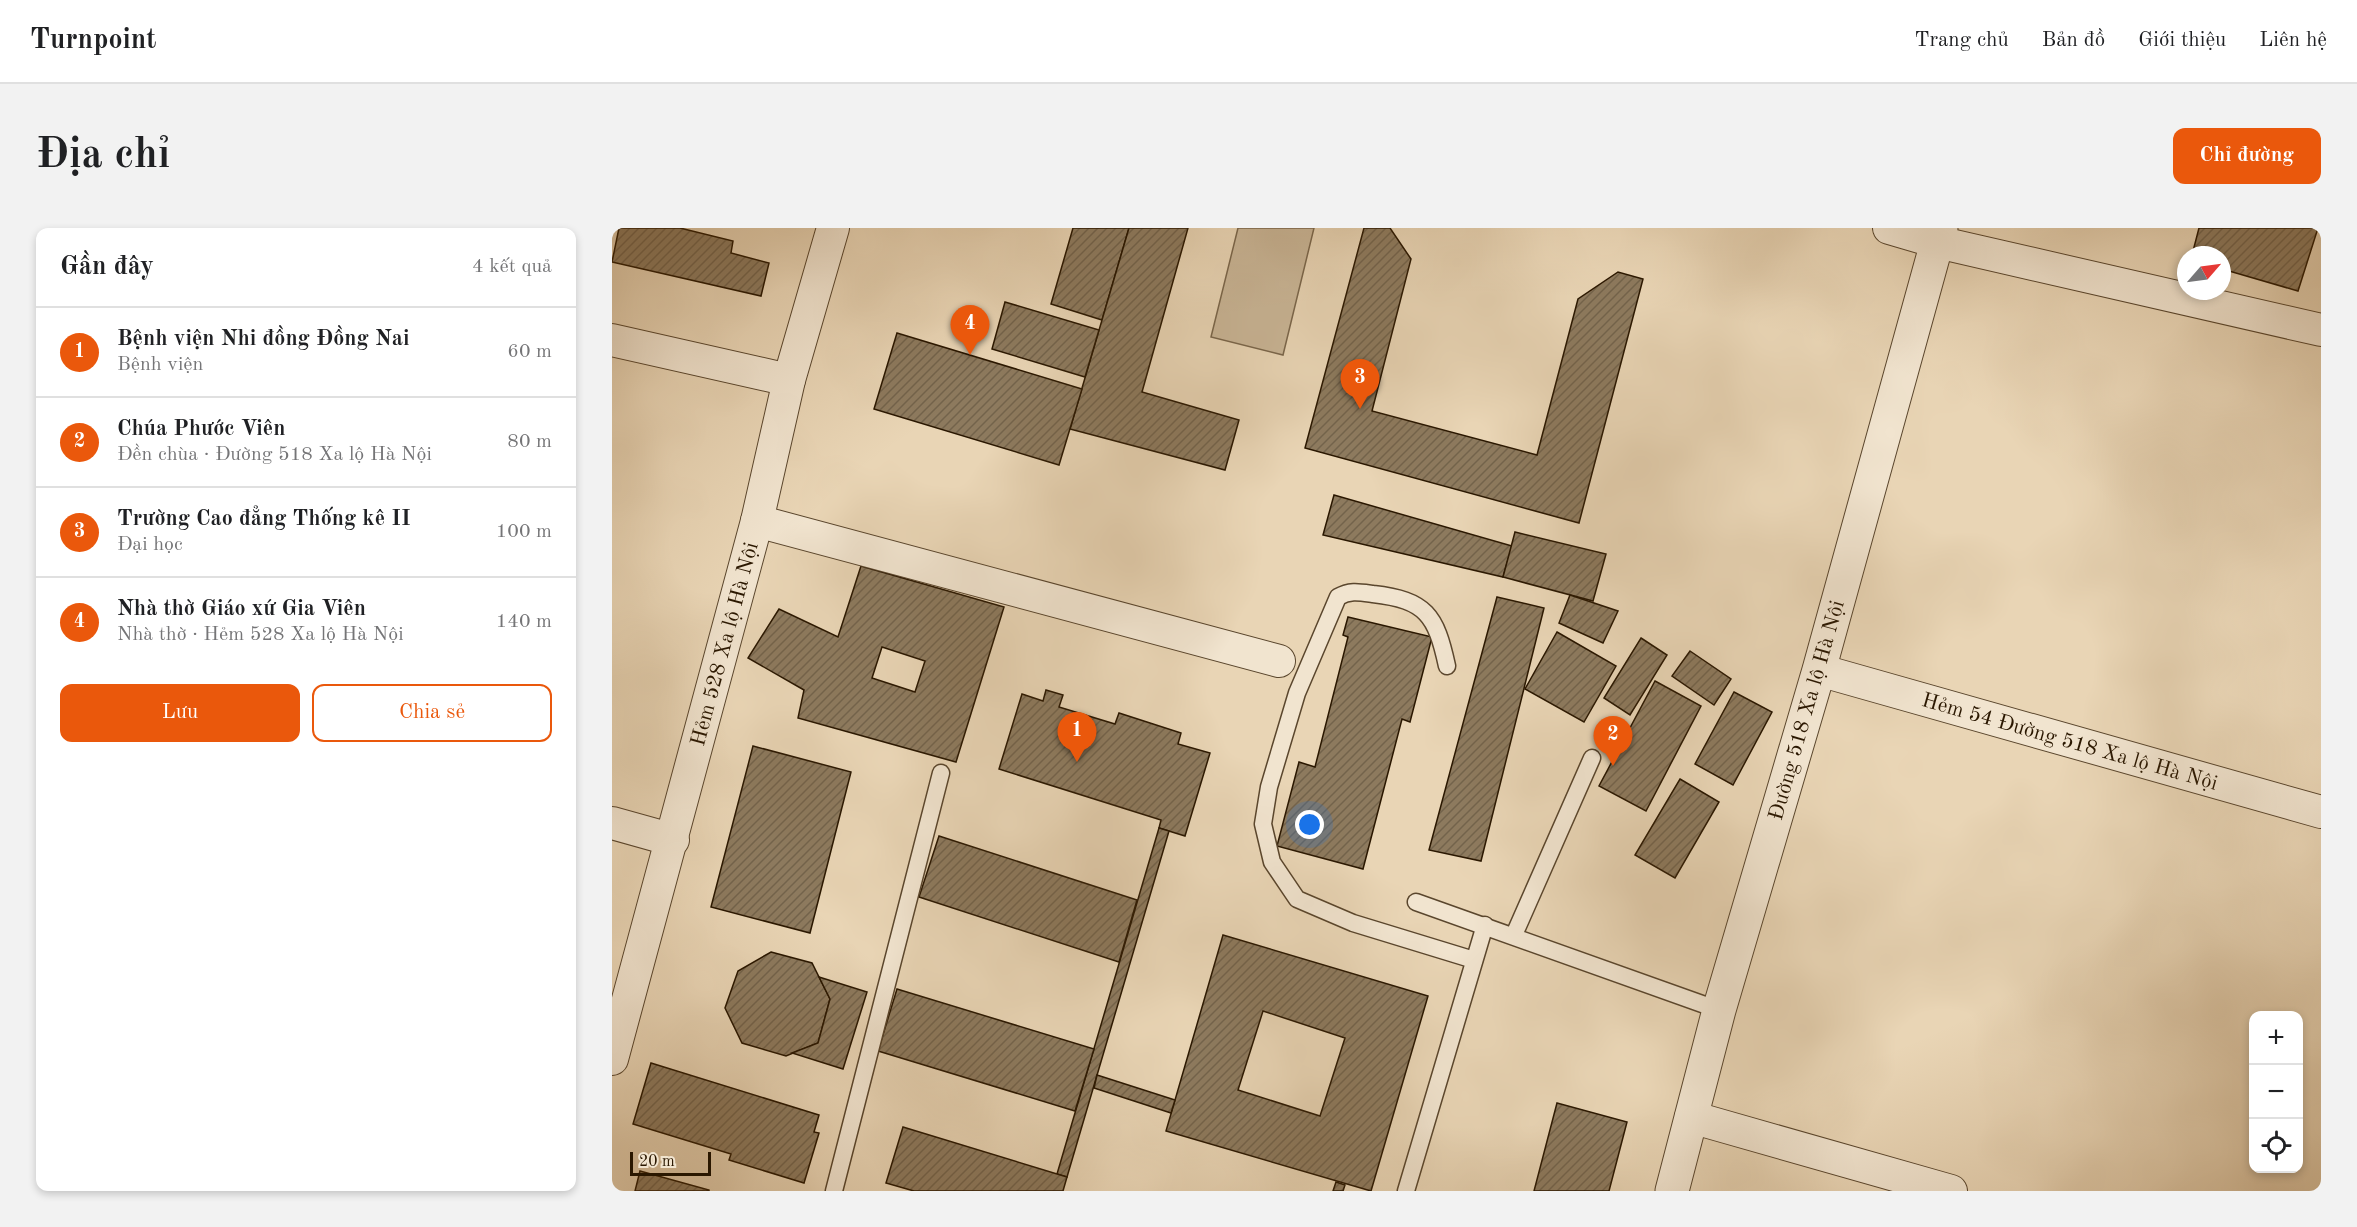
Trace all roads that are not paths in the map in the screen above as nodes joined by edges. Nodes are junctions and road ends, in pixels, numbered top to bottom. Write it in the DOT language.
graph roads {
  1 [pos="832,228"];
  2 [pos="1889,228"];
  3 [pos="1939,235"];
  4 [pos="2321,330"];
  5 [pos="612,340"];
  6 [pos="789,380"];
  7 [pos="757,521"];
  8 [pos="1279,661"];
  9 [pos="1448,666"];
  10 [pos="1819,670"];
  11 [pos="1592,758"];
  12 [pos="941,773"];
  13 [pos="2321,812"];
  14 [pos="612,823"];
  15 [pos="673,840"];
  16 [pos="1416,902"];
  17 [pos="1485,925"];
  18 [pos="1514,935"];
  19 [pos="1474,960"];
  20 [pos="1719,1010"];
  21 [pos="612,1059"];
  22 [pos="1691,1117"];
  23 [pos="834,1191"];
  24 [pos="1406,1191"];
  25 [pos="1672,1191"];
  26 [pos="1951,1191"];
  1 -- 6 [label="street, Hẻm 528 Xa lộ Hà Nội"];
  2 -- 3 [label="street"];
  3 -- 4 [label="street"];
  3 -- 10 [label="street, Đường 518 Xa lộ Hà Nội"];
  5 -- 6 [label="street"];
  6 -- 7 [label="street, Hẻm 528 Xa lộ Hà Nội"];
  7 -- 8 [label="street"];
  7 -- 15 [label="street, Hẻm 528 Xa lộ Hà Nội"];
  9 -- 19 [label="lane"];
  10 -- 13 [label="street, Hẻm 54 Đường 518 Xa lộ Hà Nội"];
  10 -- 20 [label="street, Đường 518 Xa lộ Hà Nội"];
  11 -- 18 [label="lane"];
  12 -- 23 [label="lane"];
  14 -- 15 [label="street"];
  15 -- 21 [label="street, Hẻm 528 Xa lộ Hà Nội"];
  16 -- 17 [label="lane"];
  17 -- 18 [label="lane"];
  17 -- 19 [label="lane"];
  18 -- 20 [label="lane"];
  19 -- 24 [label="lane"];
  20 -- 22 [label="street, Đường 518 Xa lộ Hà Nội"];
  22 -- 25 [label="street, Đường 518 Xa lộ Hà Nội"];
  22 -- 26 [label="street"];
}
